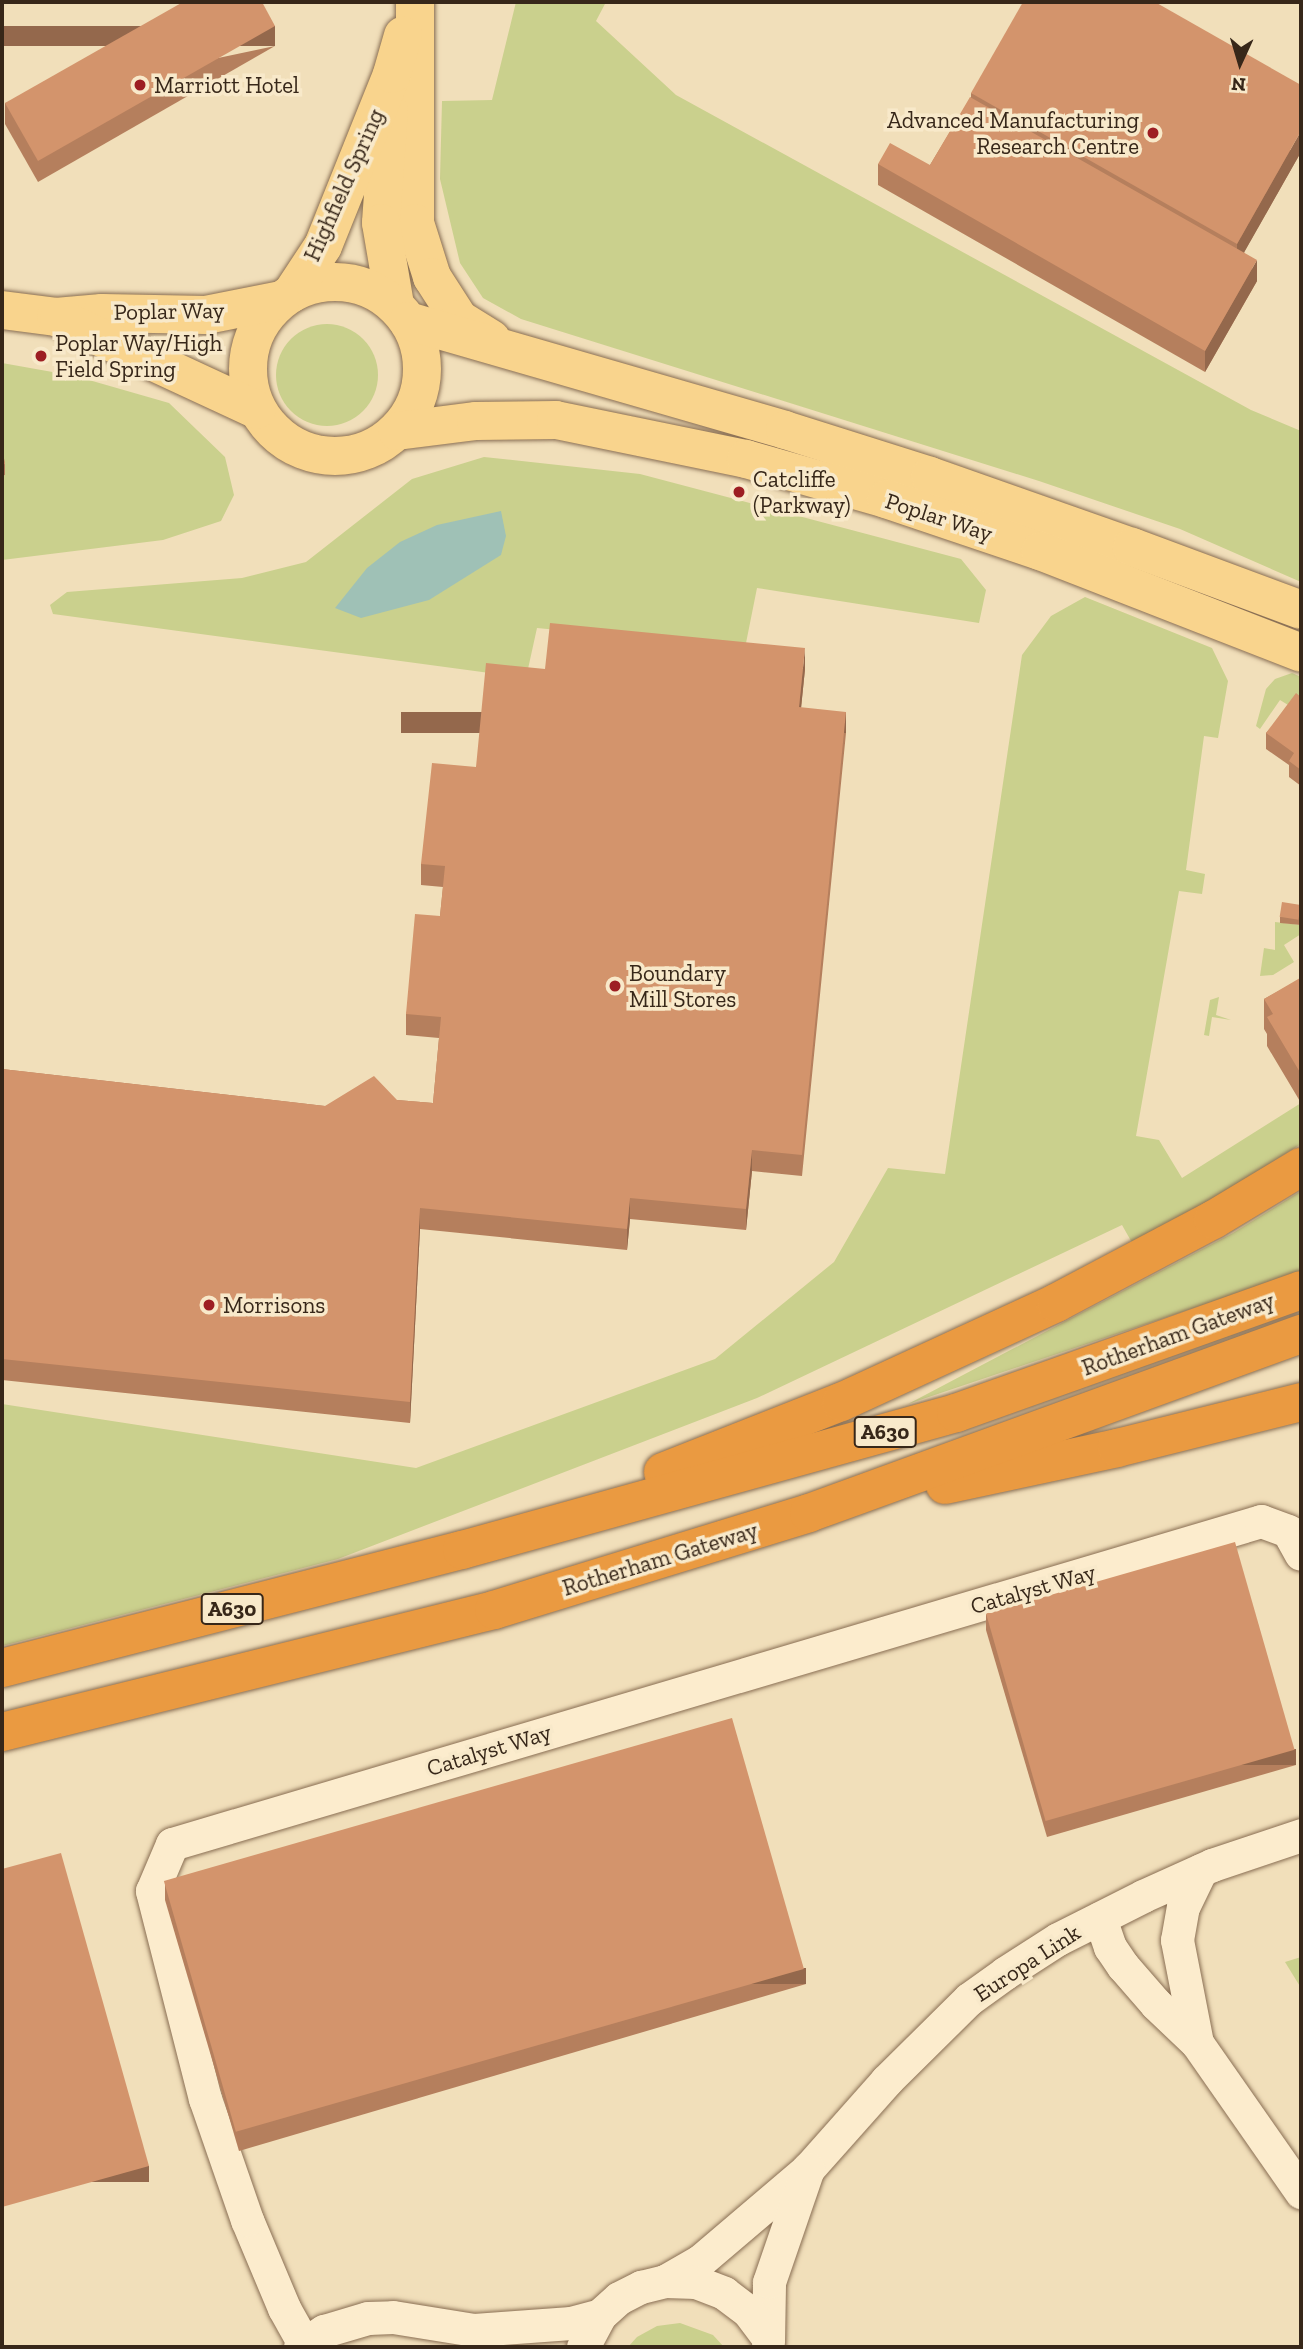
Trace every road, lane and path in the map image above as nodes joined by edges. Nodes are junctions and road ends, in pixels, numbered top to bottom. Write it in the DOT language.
graph roads {
  1 [pos="415,2"];
  2 [pos="391,74"];
  3 [pos="287,297"];
  4 [pos="2,310"];
  5 [pos="402,314"];
  6 [pos="56,317"];
  7 [pos="510,352"];
  8 [pos="257,410"];
  9 [pos="397,431"];
  10 [pos="1301,610"];
  11 [pos="1301,653"];
  12 [pos="1301,1167"];
  13 [pos="1301,1290"];
  14 [pos="1301,1334"];
  15 [pos="1301,1402"];
  16 [pos="809,1513"];
  17 [pos="461,1550"];
  18 [pos="1301,1554"];
  19 [pos="2,1668"];
  20 [pos="2,1732"];
  21 [pos="1301,1835"];
  22 [pos="1201,1870"];
  23 [pos="1100,1918"];
  24 [pos="1197,2043"];
  25 [pos="808,2169"];
  26 [pos="1301,2192"];
  27 [pos="665,2281"];
  28 [pos="600,2315"];
  29 [pos="487,2339"];
  30 [pos="768,2341"];
  31 [pos="302,2345"];
  32 [pos="583,2347"];
  1 -- 2 [label="main road, Highfield Spring"];
  1 -- 7 [label="main road"];
  2 -- 3 [label="main road, Highfield Spring"];
  2 -- 5 [label="main road, Highfield Spring"];
  3 -- 5 [label="main road, Poplar Way"];
  3 -- 6 [label="main road, Poplar Way"];
  3 -- 8 [label="main road, Poplar Way"];
  4 -- 6 [label="main road, Poplar Way"];
  5 -- 7 [label="main road, Poplar Way"];
  5 -- 9 [label="main road, Poplar Way"];
  6 -- 8 [label="main road, Poplar Way"];
  7 -- 10 [label="main road, Poplar Way"];
  8 -- 9 [label="main road, Poplar Way"];
  9 -- 11 [label="main road, Poplar Way"];
  12 -- 17 [label="highway, A630"];
  13 -- 17 [label="highway, Rotherham Gateway / A630"];
  14 -- 16 [label="highway, Rotherham Gateway / A630"];
  15 -- 16 [label="highway, A630"];
  16 -- 20 [label="highway, Rotherham Gateway / A630"];
  17 -- 19 [label="highway, Rotherham Gateway / A630"];
  18 -- 31 [label="street, Catalyst Way"];
  21 -- 22 [label="street, Europa Link"];
  22 -- 23 [label="street, Europa Link"];
  22 -- 24 [label="street"];
  23 -- 24 [label="street"];
  23 -- 25 [label="street, Europa Link"];
  24 -- 26 [label="street"];
  25 -- 27 [label="street, Europa Link"];
  25 -- 30 [label="street, Europa Link"];
  27 -- 28 [label="street, Europa Link"];
  27 -- 30 [label="street, Europa Link"];
  28 -- 29 [label="street"];
  28 -- 32 [label="street, Europa Link"];
  29 -- 31 [label="street"];
}
